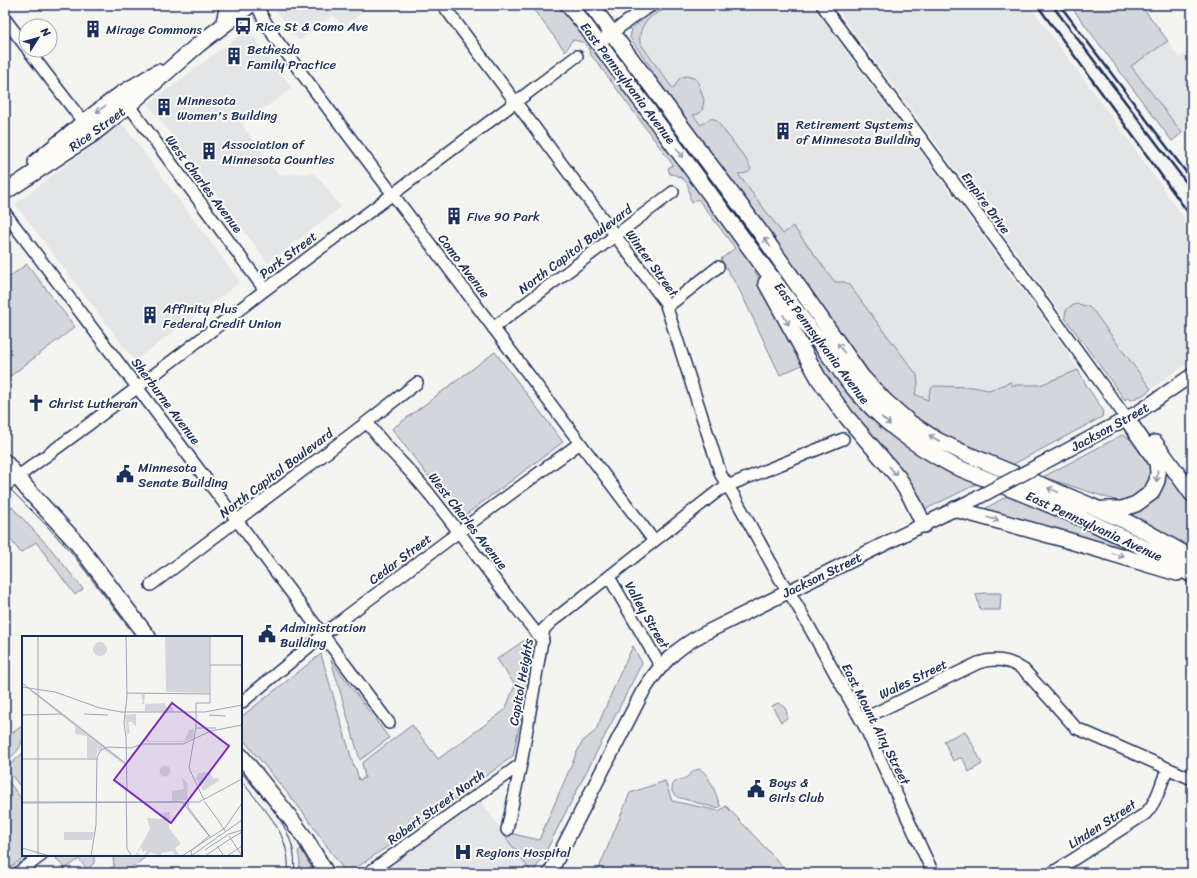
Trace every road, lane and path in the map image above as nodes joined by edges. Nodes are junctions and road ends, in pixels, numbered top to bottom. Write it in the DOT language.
graph roads {
  1 [pos="229,5"];
  2 [pos="250,5"];
  3 [pos="257,5"];
  4 [pos="442,5"];
  5 [pos="568,5"];
  6 [pos="591,5"];
  7 [pos="652,5"];
  8 [pos="822,5"];
  9 [pos="5,19"];
  10 [pos="223,26"];
  11 [pos="612,32"];
  12 [pos="18,36"];
  13 [pos="598,43"];
  14 [pos="577,56"];
  15 [pos="34,58"];
  16 [pos="125,100"];
  17 [pos="515,102"];
  18 [pos="88,128"];
  19 [pos="5,191"];
  20 [pos="673,192"];
  21 [pos="392,194"];
  22 [pos="5,213"];
  23 [pos="615,236"];
  24 [pos="742,236"];
  25 [pos="718,267"];
  26 [pos="265,290"];
  27 [pos="667,307"];
  28 [pos="493,328"];
  29 [pos="1192,375"];
  30 [pos="417,383"];
  31 [pos="137,387"];
  32 [pos="1127,419"];
  33 [pos="367,422"];
  34 [pos="843,439"];
  35 [pos="580,443"];
  36 [pos="5,462"];
  37 [pos="11,481"];
  38 [pos="727,486"];
  39 [pos="1192,494"];
  40 [pos="1089,505"];
  41 [pos="955,509"];
  42 [pos="237,520"];
  43 [pos="924,525"];
  44 [pos="460,531"];
  45 [pos="654,541"];
  46 [pos="1192,558"];
  47 [pos="1192,576"];
  48 [pos="609,577"];
  49 [pos="151,585"];
  50 [pos="788,591"];
  51 [pos="323,635"];
  52 [pos="147,636"];
  53 [pos="543,641"];
  54 [pos="661,667"];
  55 [pos="242,702"];
  56 [pos="861,720"];
  57 [pos="389,723"];
  58 [pos="242,757"];
  59 [pos="520,764"];
  60 [pos="1167,768"];
  61 [pos="1192,779"];
  62 [pos="506,830"];
  63 [pos="41,856"];
  64 [pos="18,873"];
  65 [pos="326,873"];
  66 [pos="368,873"];
  67 [pos="550,873"];
  68 [pos="933,873"];
  69 [pos="1052,873"];
  1 -- 10 [label="main road"];
  2 -- 10 [label="main road, Rice Street"];
  3 -- 21 [label="street, Como Avenue"];
  4 -- 17 [label="street, Winter Street"];
  5 -- 13 [label="main road, East Pennsylvania Avenue"];
  6 -- 11 [label="main road, East Pennsylvania Avenue"];
  7 -- 11 [label="street"];
  8 -- 32 [label="street, Empire Drive"];
  9 -- 12 [label="street"];
  10 -- 16 [label="main road, Rice Street"];
  11 -- 13 [label="street"];
  40 -- 11 [label="main road, East Pennsylvania Avenue, one-way"];
  13 -- 24 [label="main road, East Pennsylvania Avenue, one-way"];
  14 -- 17 [label="street, Park Street"];
  15 -- 18 [label="street"];
  16 -- 18 [label="main road, Rice Street"];
  16 -- 26 [label="street, West Charles Avenue"];
  17 -- 21 [label="street, Park Street"];
  17 -- 23 [label="street, Winter Street"];
  18 -- 19 [label="main road, Rice Street"];
  20 -- 23 [label="street, North Capitol Boulevard"];
  21 -- 26 [label="street, Park Street"];
  21 -- 28 [label="street, Como Avenue"];
  22 -- 31 [label="street, Sherburne Avenue"];
  23 -- 27 [label="street, Winter Street"];
  23 -- 28 [label="street, North Capitol Boulevard"];
  24 -- 43 [label="main road, one-way"];
  24 -- 47 [label="main road, East Pennsylvania Avenue, one-way"];
  25 -- 27 [label="street"];
  26 -- 31 [label="street, Park Street"];
  27 -- 38 [label="street, Winter Street"];
  28 -- 35 [label="street, Como Avenue"];
  29 -- 32 [label="street, Jackson Street"];
  30 -- 33 [label="street, North Capitol Boulevard"];
  31 -- 37 [label="street, Park Street"];
  31 -- 42 [label="street, Sherburne Avenue"];
  32 -- 39 [label="main road"];
  32 -- 40 [label="main road, one-way"];
  32 -- 41 [label="street, Jackson Street, bridge"];
  33 -- 42 [label="street, North Capitol Boulevard"];
  33 -- 44 [label="street, West Charles Avenue"];
  34 -- 38 [label="street, Capitol Heights"];
  35 -- 44 [label="street, Cedar Street"];
  35 -- 45 [label="street, Como Avenue"];
  36 -- 37 [label="main road"];
  37 -- 52 [label="main road"];
  38 -- 45 [label="street, Capitol Heights"];
  38 -- 50 [label="street, Winter Street"];
  40 -- 46 [label="main road, East Pennsylvania Avenue"];
  41 -- 43 [label="street, Jackson Street"];
  41 -- 47 [label="main road, one-way"];
  42 -- 49 [label="street, North Capitol Boulevard"];
  42 -- 51 [label="street, Sherburne Avenue"];
  43 -- 50 [label="street, Jackson Street"];
  44 -- 51 [label="street, Cedar Street"];
  44 -- 53 [label="street, West Charles Avenue"];
  45 -- 48 [label="street, Capitol Heights"];
  48 -- 53 [label="street, Capitol Heights"];
  48 -- 54 [label="street, Valley Street"];
  50 -- 54 [label="street, Jackson Street"];
  50 -- 56 [label="street, East Mount Airy Street"];
  51 -- 55 [label="street, Cedar Street"];
  51 -- 57 [label="street, Sherburne Avenue"];
  53 -- 59 [label="street, Capitol Heights"];
  54 -- 67 [label="street, Jackson Street"];
  56 -- 60 [label="street, Wales Street"];
  56 -- 68 [label="street, East Mount Airy Street"];
  58 -- 65 [label="main road"];
  59 -- 62 [label="street, Capitol Heights"];
  59 -- 66 [label="street, Robert Street North"];
  60 -- 61 [label="street, Wales Street"];
  60 -- 69 [label="street, Linden Street"];
  63 -- 64 [label="street"];
}
